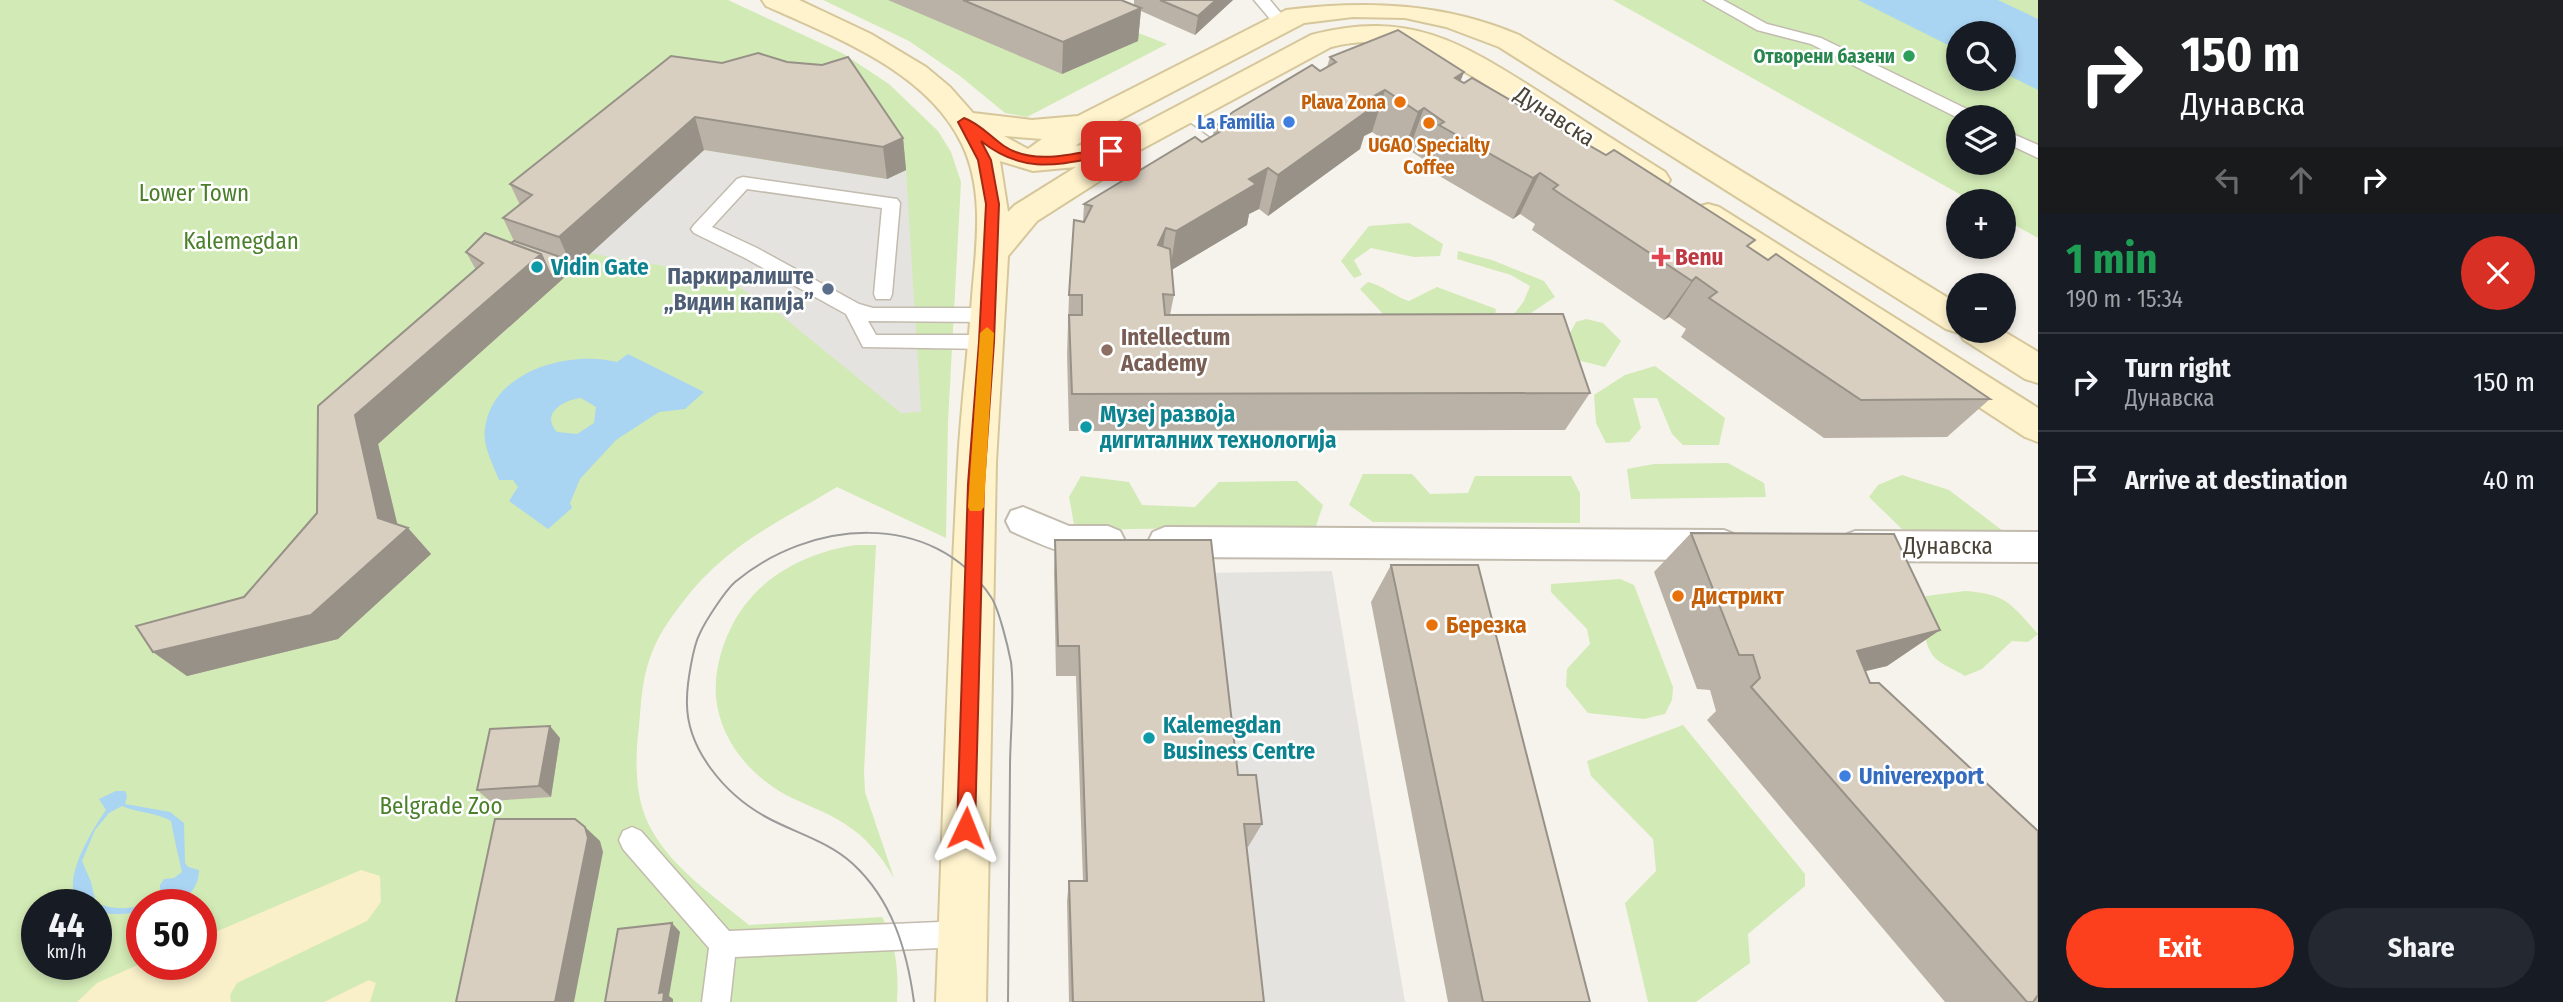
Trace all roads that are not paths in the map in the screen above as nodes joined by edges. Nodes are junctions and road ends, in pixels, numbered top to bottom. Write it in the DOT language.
graph roads {
  1 [pos="776,0"];
  2 [pos="1712,0"];
  3 [pos="1271,12"];
  4 [pos="1946,106"];
  5 [pos="1189,113"];
  6 [pos="964,122"];
  7 [pos="1087,124"];
  8 [pos="2016,141"];
  9 [pos="1234,145"];
  10 [pos="1120,149"];
  11 [pos="2038,152"];
  12 [pos="1031,161"];
  13 [pos="992,204"];
  14 [pos="991,254"];
  15 [pos="883,294"];
  16 [pos="853,309"];
  17 [pos="1946,313"];
  18 [pos="988,321"];
  19 [pos="1996,343"];
  20 [pos="2038,369"];
  21 [pos="2038,427"];
  22 [pos="1023,520"];
  23 [pos="1761,545"];
  24 [pos="1830,546"];
  25 [pos="2038,547"];
  26 [pos="632,840"];
  27 [pos="963,934"];
  28 [pos="723,944"];
  29 [pos="716,1002"];
  30 [pos="961,1002"];
  1 -- 6 [label="main road"];
  2 -- 4 [label="lane"];
  3 -- 7 [label="main road, Дунавска"];
  3 -- 17 [label="main road, Дунавска"];
  5 -- 9 [label="lane"];
  5 -- 10 [label="main road, Дунавска"];
  5 -- 21 [label="main road, Дунавска"];
  6 -- 7 [label="main road, Дунавска"];
  6 -- 12 [label="main road, Дунавска"];
  6 -- 13 [label="main road"];
  7 -- 12 [label="main road, Дунавска"];
  8 -- 11 [label="lane"];
  10 -- 12 [label="main road, Дунавска"];
  10 -- 14 [label="main road"];
  12 -- 13 [label="main road, Дунавска"];
  13 -- 14 [label="main road"];
  14 -- 18 [label="main road"];
  15 -- 16 [label="lane"];
  16 -- 18 [label="lane"];
  16 -- 18 [label="lane"];
  18 -- 27 [label="main road"];
  19 -- 20 [label="main road"];
  22 -- 23 [label="street"];
  24 -- 25 [label="street, Дунавска"];
  26 -- 28 [label="lane"];
  27 -- 28 [label="lane"];
  27 -- 30 [label="main road"];
  28 -- 29 [label="lane"];
}
